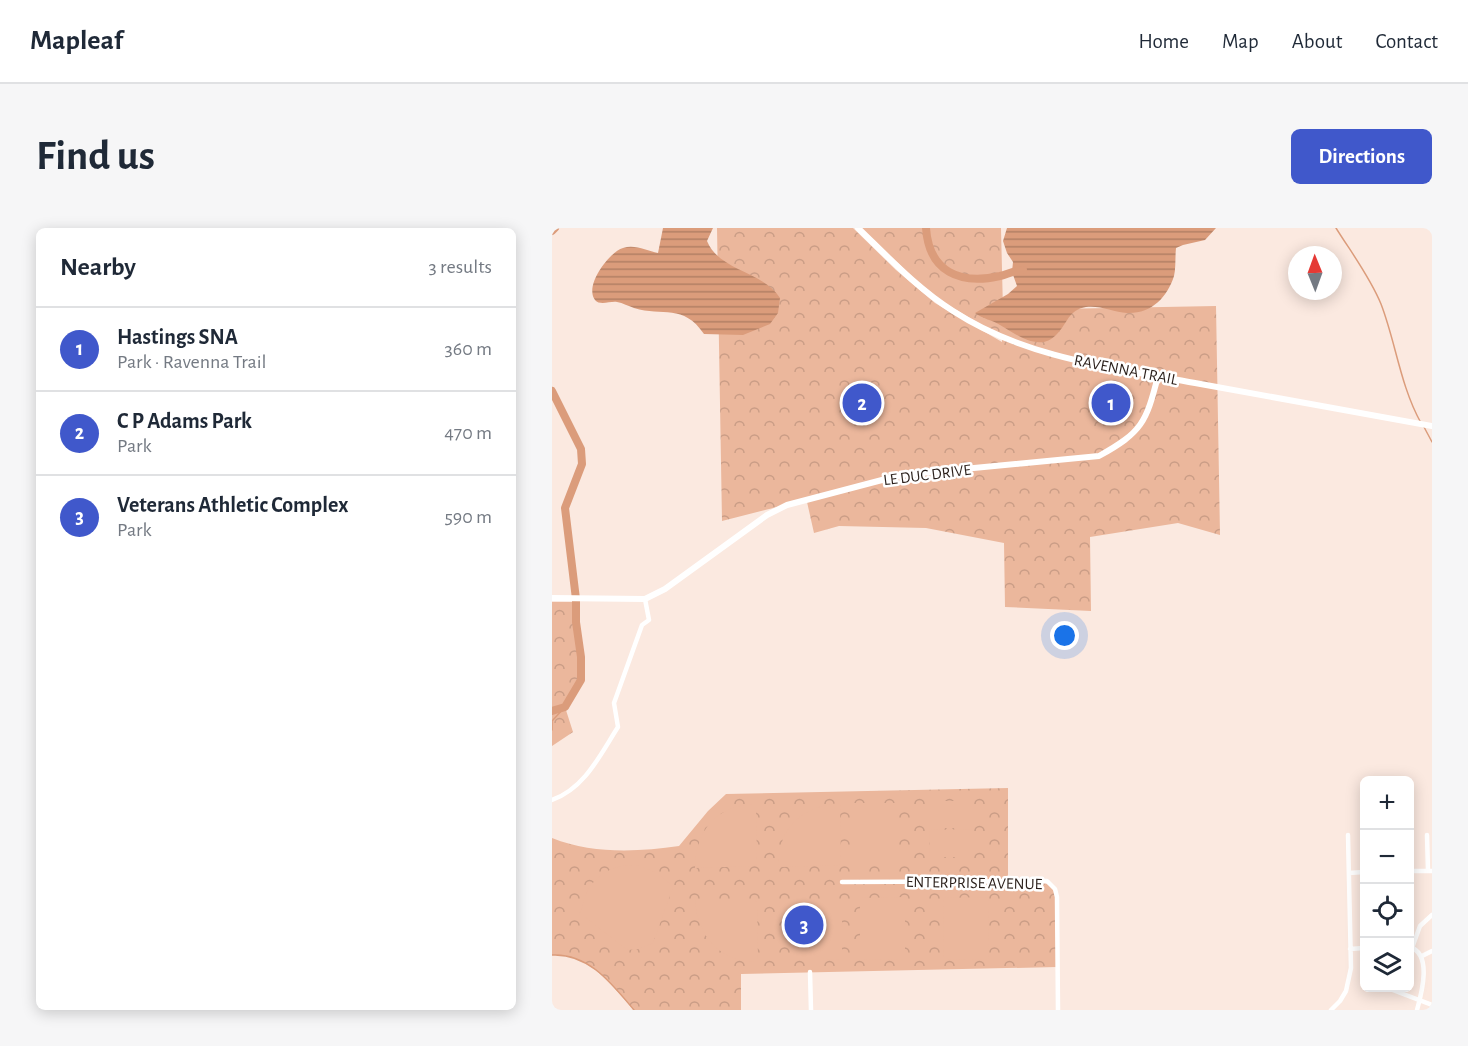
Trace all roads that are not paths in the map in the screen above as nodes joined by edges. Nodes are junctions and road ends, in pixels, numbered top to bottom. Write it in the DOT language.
graph roads {
  1 [pos="858,228"];
  2 [pos="1158,376"];
  3 [pos="1432,426"];
  4 [pos="552,598"];
  5 [pos="645,599"];
  6 [pos="552,800"];
  7 [pos="1348,835"];
  8 [pos="1427,835"];
  9 [pos="1414,871"];
  10 [pos="1430,871"];
  11 [pos="1360,872"];
  12 [pos="1349,873"];
  13 [pos="842,882"];
  14 [pos="1432,915"];
  15 [pos="1414,941"];
  16 [pos="1360,948"];
  17 [pos="1350,949"];
  18 [pos="1414,949"];
  19 [pos="1432,951"];
  20 [pos="1422,956"];
  21 [pos="810,972"];
  22 [pos="1423,977"];
  23 [pos="1432,978"];
  24 [pos="1397,992"];
  25 [pos="1419,1002"];
  26 [pos="1432,1005"];
  27 [pos="811,1010"];
  28 [pos="1058,1010"];
  29 [pos="1331,1010"];
  30 [pos="1417,1010"];
  1 -- 2 [label="street, RAVENNA TRAIL"];
  2 -- 3 [label="street, RAVENNA TRAIL"];
  2 -- 5 [label="street, LE DUC DRIVE"];
  4 -- 5 [label="street"];
  5 -- 6 [label="street"];
  7 -- 12 [label="street"];
  8 -- 10 [label="street"];
  9 -- 10 [label="street"];
  11 -- 12 [label="street"];
  12 -- 17 [label="street"];
  13 -- 28 [label="street, ENTERPRISE AVENUE"];
  14 -- 15 [label="street"];
  16 -- 17 [label="street"];
  17 -- 29 [label="street"];
  18 -- 20 [label="street"];
  19 -- 20 [label="street"];
  20 -- 22 [label="street"];
  21 -- 27 [label="street"];
  22 -- 23 [label="street"];
  22 -- 25 [label="street"];
  24 -- 25 [label="street"];
  25 -- 26 [label="street"];
  25 -- 30 [label="street"];
}
